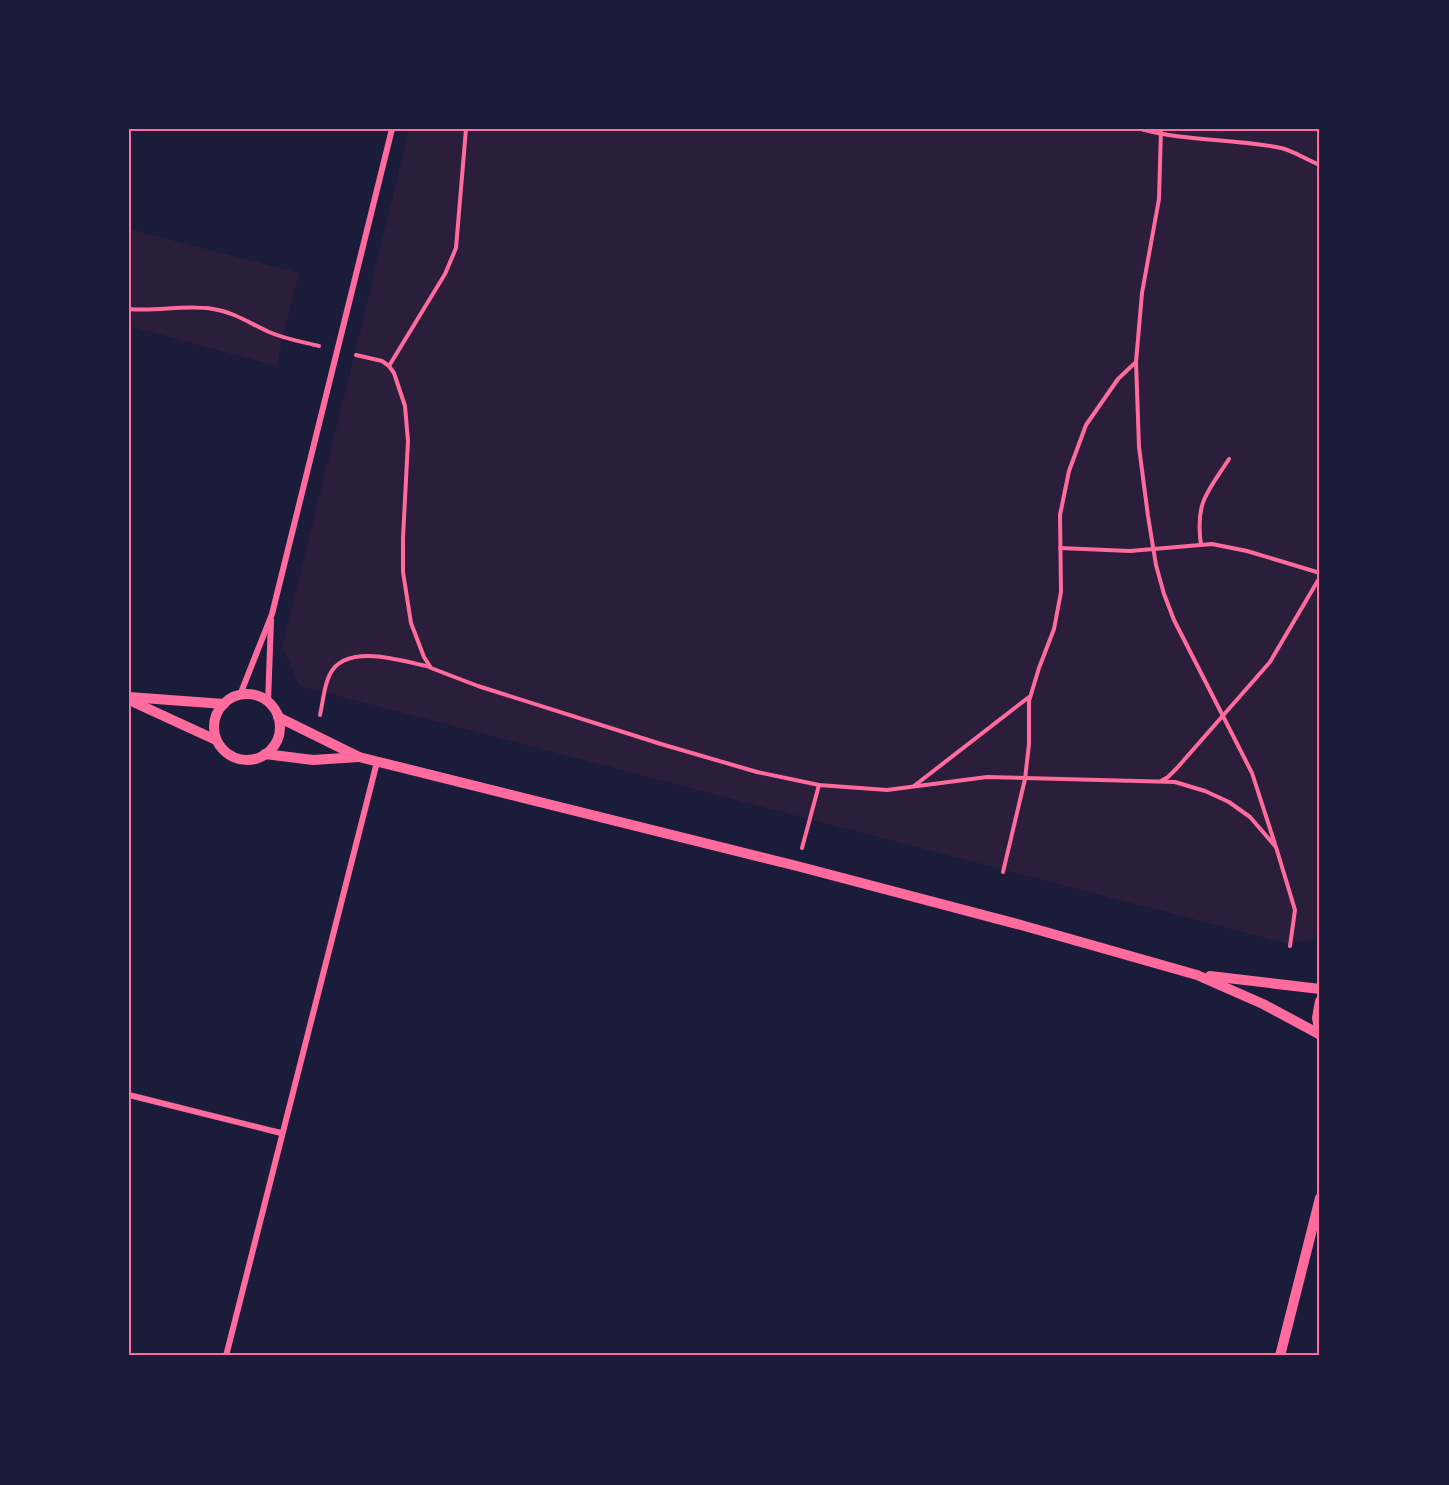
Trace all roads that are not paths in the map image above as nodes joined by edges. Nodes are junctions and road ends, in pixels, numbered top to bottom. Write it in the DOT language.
graph roads {
  1 [pos="392,129"];
  2 [pos="272,614"];
  3 [pos="240,695"];
  4 [pos="129,698"];
  5 [pos="268,703"];
  6 [pos="224,704"];
  7 [pos="278,717"];
  8 [pos="216,740"];
  9 [pos="265,754"];
  10 [pos="359,757"];
  11 [pos="376,762"];
  12 [pos="1197,975"];
  13 [pos="1320,988"];
  14 [pos="1320,1001"];
  15 [pos="1320,1034"];
  16 [pos="129,1095"];
  17 [pos="281,1133"];
  18 [pos="1320,1198"];
  19 [pos="226,1356"];
  20 [pos="1280,1356"];
  1 -- 2 [label="street"];
  2 -- 3 [label="street"];
  2 -- 5 [label="street"];
  3 -- 5 [label="street"];
  3 -- 6 [label="street"];
  4 -- 6 [label="street"];
  4 -- 8 [label="street"];
  5 -- 7 [label="street"];
  6 -- 8 [label="street"];
  7 -- 9 [label="street"];
  7 -- 10 [label="street"];
  8 -- 9 [label="street"];
  9 -- 10 [label="street"];
  10 -- 11 [label="street"];
  11 -- 12 [label="street"];
  11 -- 17 [label="street"];
  12 -- 13 [label="street"];
  12 -- 15 [label="street"];
  14 -- 15 [label="street"];
  16 -- 17 [label="street"];
  17 -- 19 [label="street"];
  18 -- 20 [label="street"];
}
